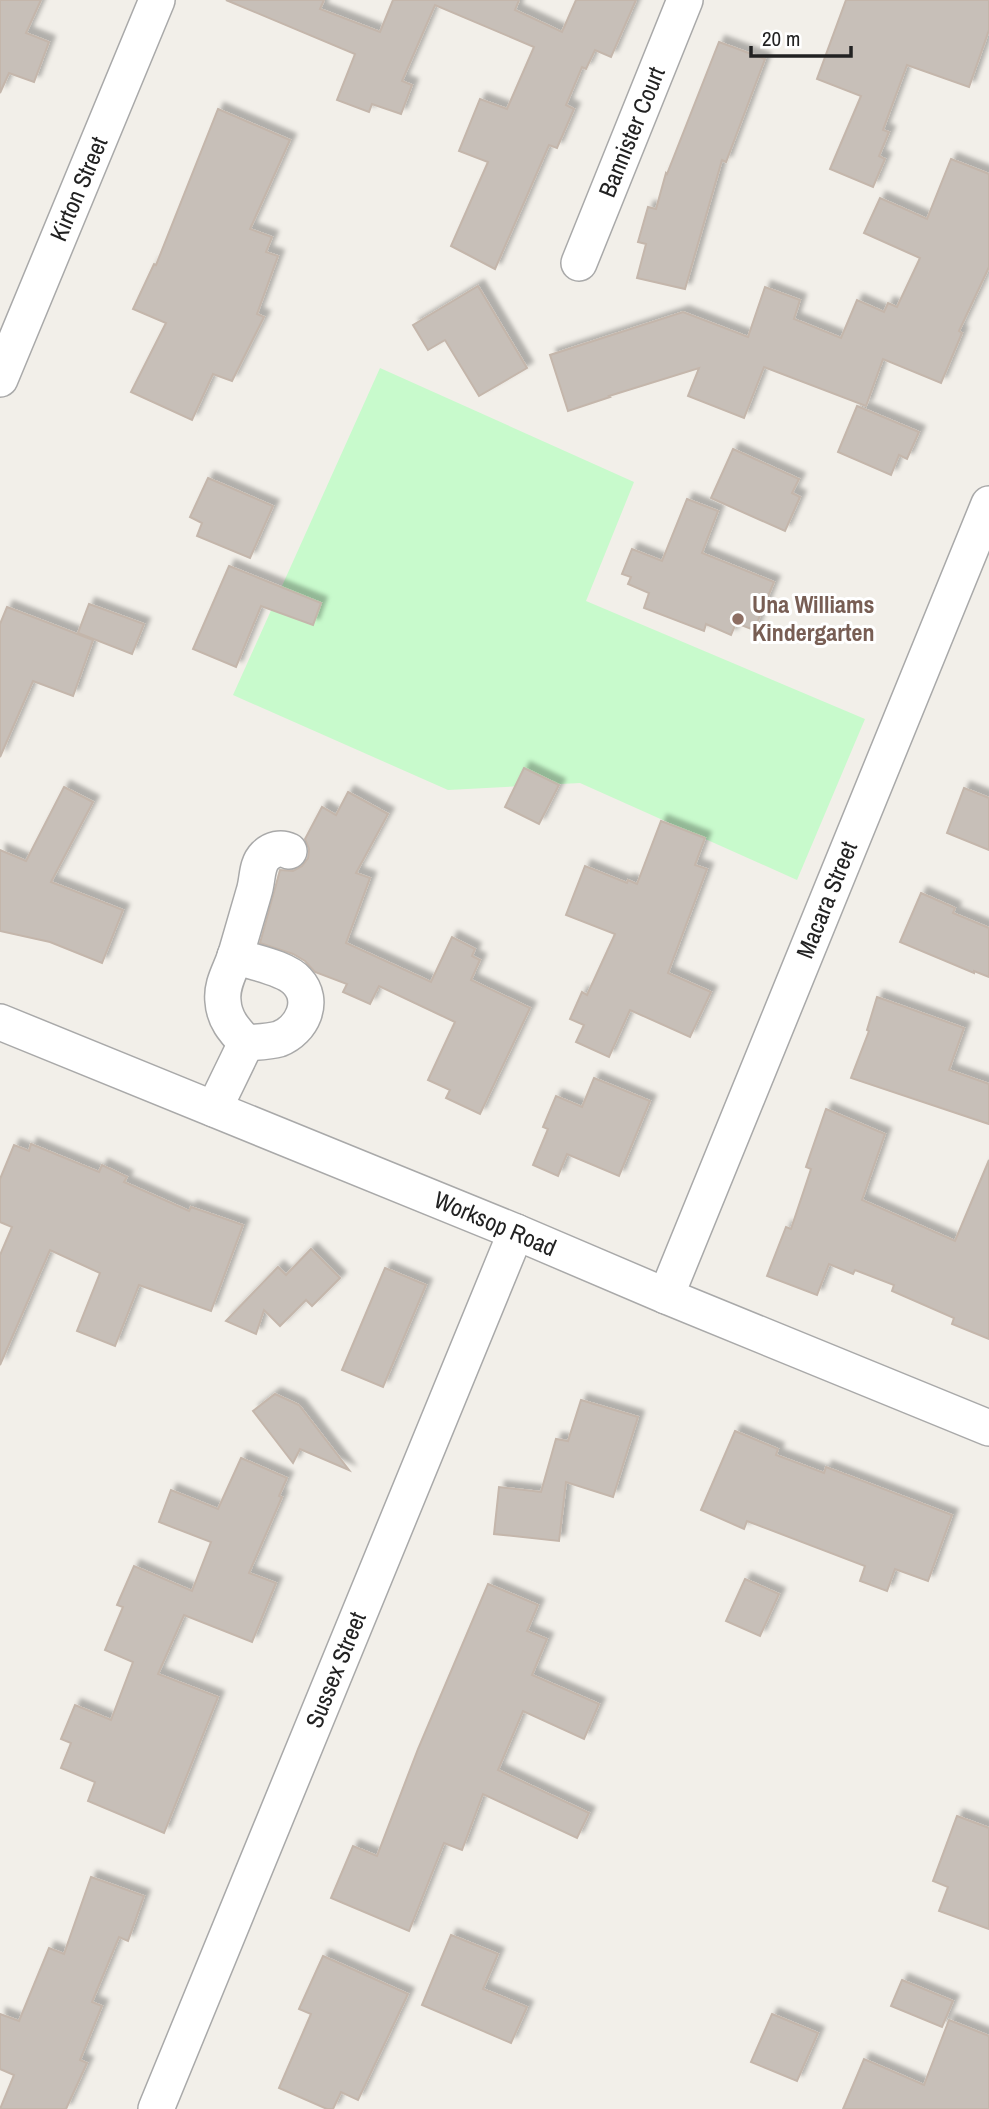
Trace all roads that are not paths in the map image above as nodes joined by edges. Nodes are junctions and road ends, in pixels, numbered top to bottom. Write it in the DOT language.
graph roads {
  1 [pos="158,0"];
  2 [pos="685,0"];
  3 [pos="579,264"];
  4 [pos="0,379"];
  5 [pos="989,503"];
  6 [pos="289,851"];
  7 [pos="235,956"];
  8 [pos="0,1022"];
  9 [pos="246,1043"];
  10 [pos="214,1109"];
  11 [pos="516,1232"];
  12 [pos="666,1296"];
  13 [pos="989,1428"];
  14 [pos="156,2109"];
  1 -- 4 [label="street, Kirton Street"];
  2 -- 3 [label="street, Bannister Court"];
  5 -- 12 [label="street, Macara Street"];
  6 -- 7 [label="street"];
  7 -- 9 [label="street"];
  7 -- 9 [label="street"];
  8 -- 10 [label="street, Worksop Road"];
  9 -- 10 [label="street"];
  10 -- 11 [label="street, Worksop Road"];
  11 -- 12 [label="street, Worksop Road"];
  11 -- 14 [label="street, Sussex Street"];
  12 -- 13 [label="street, Worksop Road"];
}
